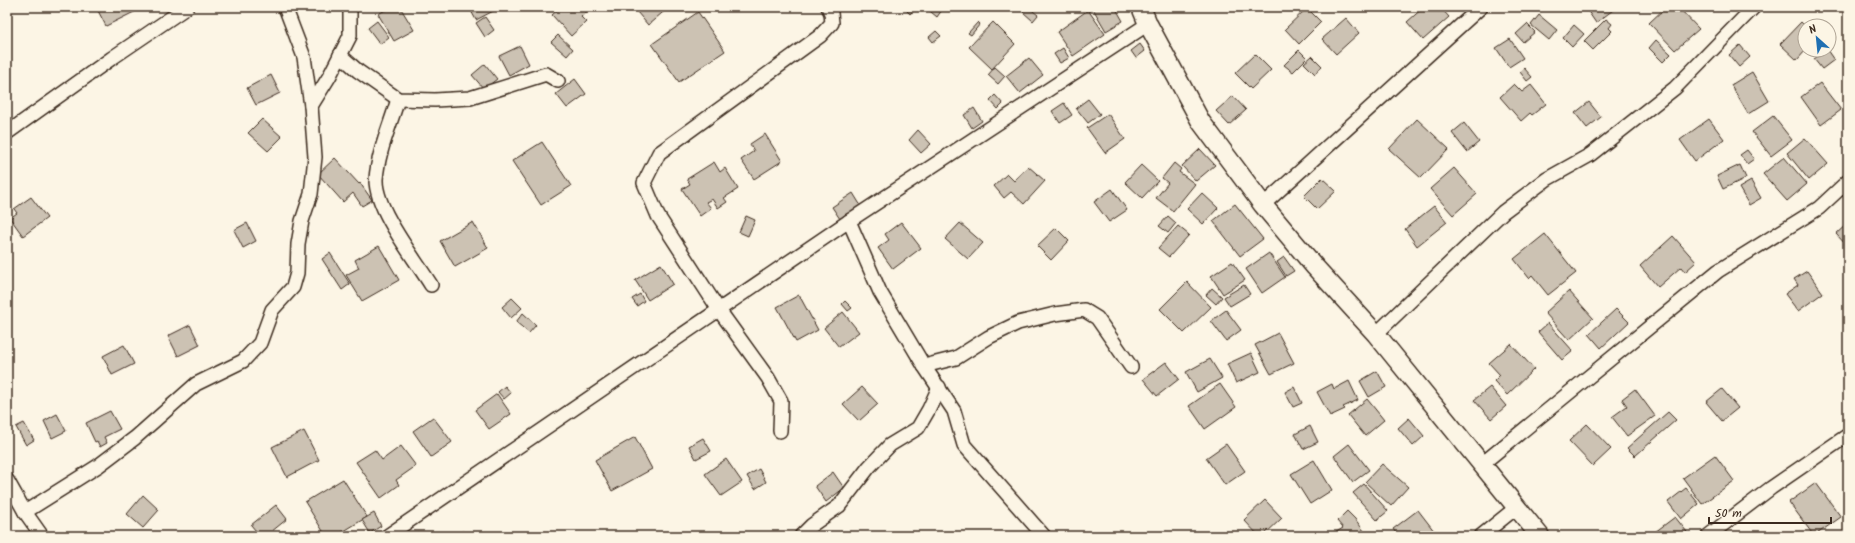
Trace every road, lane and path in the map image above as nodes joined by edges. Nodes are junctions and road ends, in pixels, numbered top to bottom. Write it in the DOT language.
graph roads {
  1 [pos="187,7"];
  2 [pos="285,7"];
  3 [pos="350,7"];
  4 [pos="828,7"];
  5 [pos="1141,7"];
  6 [pos="1481,7"];
  7 [pos="1754,7"];
  8 [pos="1148,24"];
  9 [pos="340,55"];
  10 [pos="558,81"];
  11 [pos="398,99"];
  12 [pos="311,106"];
  13 [pos="7,133"];
  14 [pos="1848,181"];
  15 [pos="1263,205"];
  16 [pos="848,221"];
  17 [pos="431,285"];
  18 [pos="720,310"];
  19 [pos="1376,334"];
  20 [pos="924,366"];
  21 [pos="1131,367"];
  22 [pos="938,387"];
  23 [pos="780,431"];
  24 [pos="1848,435"];
  25 [pos="1482,464"];
  26 [pos="7,480"];
  27 [pos="1517,507"];
  28 [pos="25,512"];
  29 [pos="42,536"];
  30 [pos="388,536"];
  31 [pos="801,536"];
  32 [pos="1044,536"];
  33 [pos="1480,536"];
  34 [pos="1540,536"];
  35 [pos="1708,536"];
  1 -- 13 [label="street"];
  2 -- 12 [label="street"];
  3 -- 9 [label="street"];
  4 -- 18 [label="street"];
  5 -- 8 [label="main road"];
  6 -- 15 [label="street"];
  7 -- 19 [label="street"];
  8 -- 15 [label="main road"];
  8 -- 16 [label="street"];
  9 -- 11 [label="street"];
  9 -- 12 [label="street"];
  10 -- 11 [label="street"];
  11 -- 17 [label="street"];
  12 -- 28 [label="street"];
  14 -- 25 [label="street"];
  15 -- 19 [label="main road"];
  16 -- 18 [label="street"];
  16 -- 20 [label="street"];
  18 -- 23 [label="street"];
  18 -- 30 [label="street"];
  19 -- 25 [label="main road"];
  20 -- 21 [label="street"];
  20 -- 22 [label="street"];
  22 -- 31 [label="street"];
  22 -- 32 [label="street"];
  24 -- 35 [label="street"];
  25 -- 27 [label="main road"];
  26 -- 28 [label="street"];
  27 -- 33 [label="street"];
  27 -- 34 [label="main road"];
  28 -- 29 [label="street"];
}
